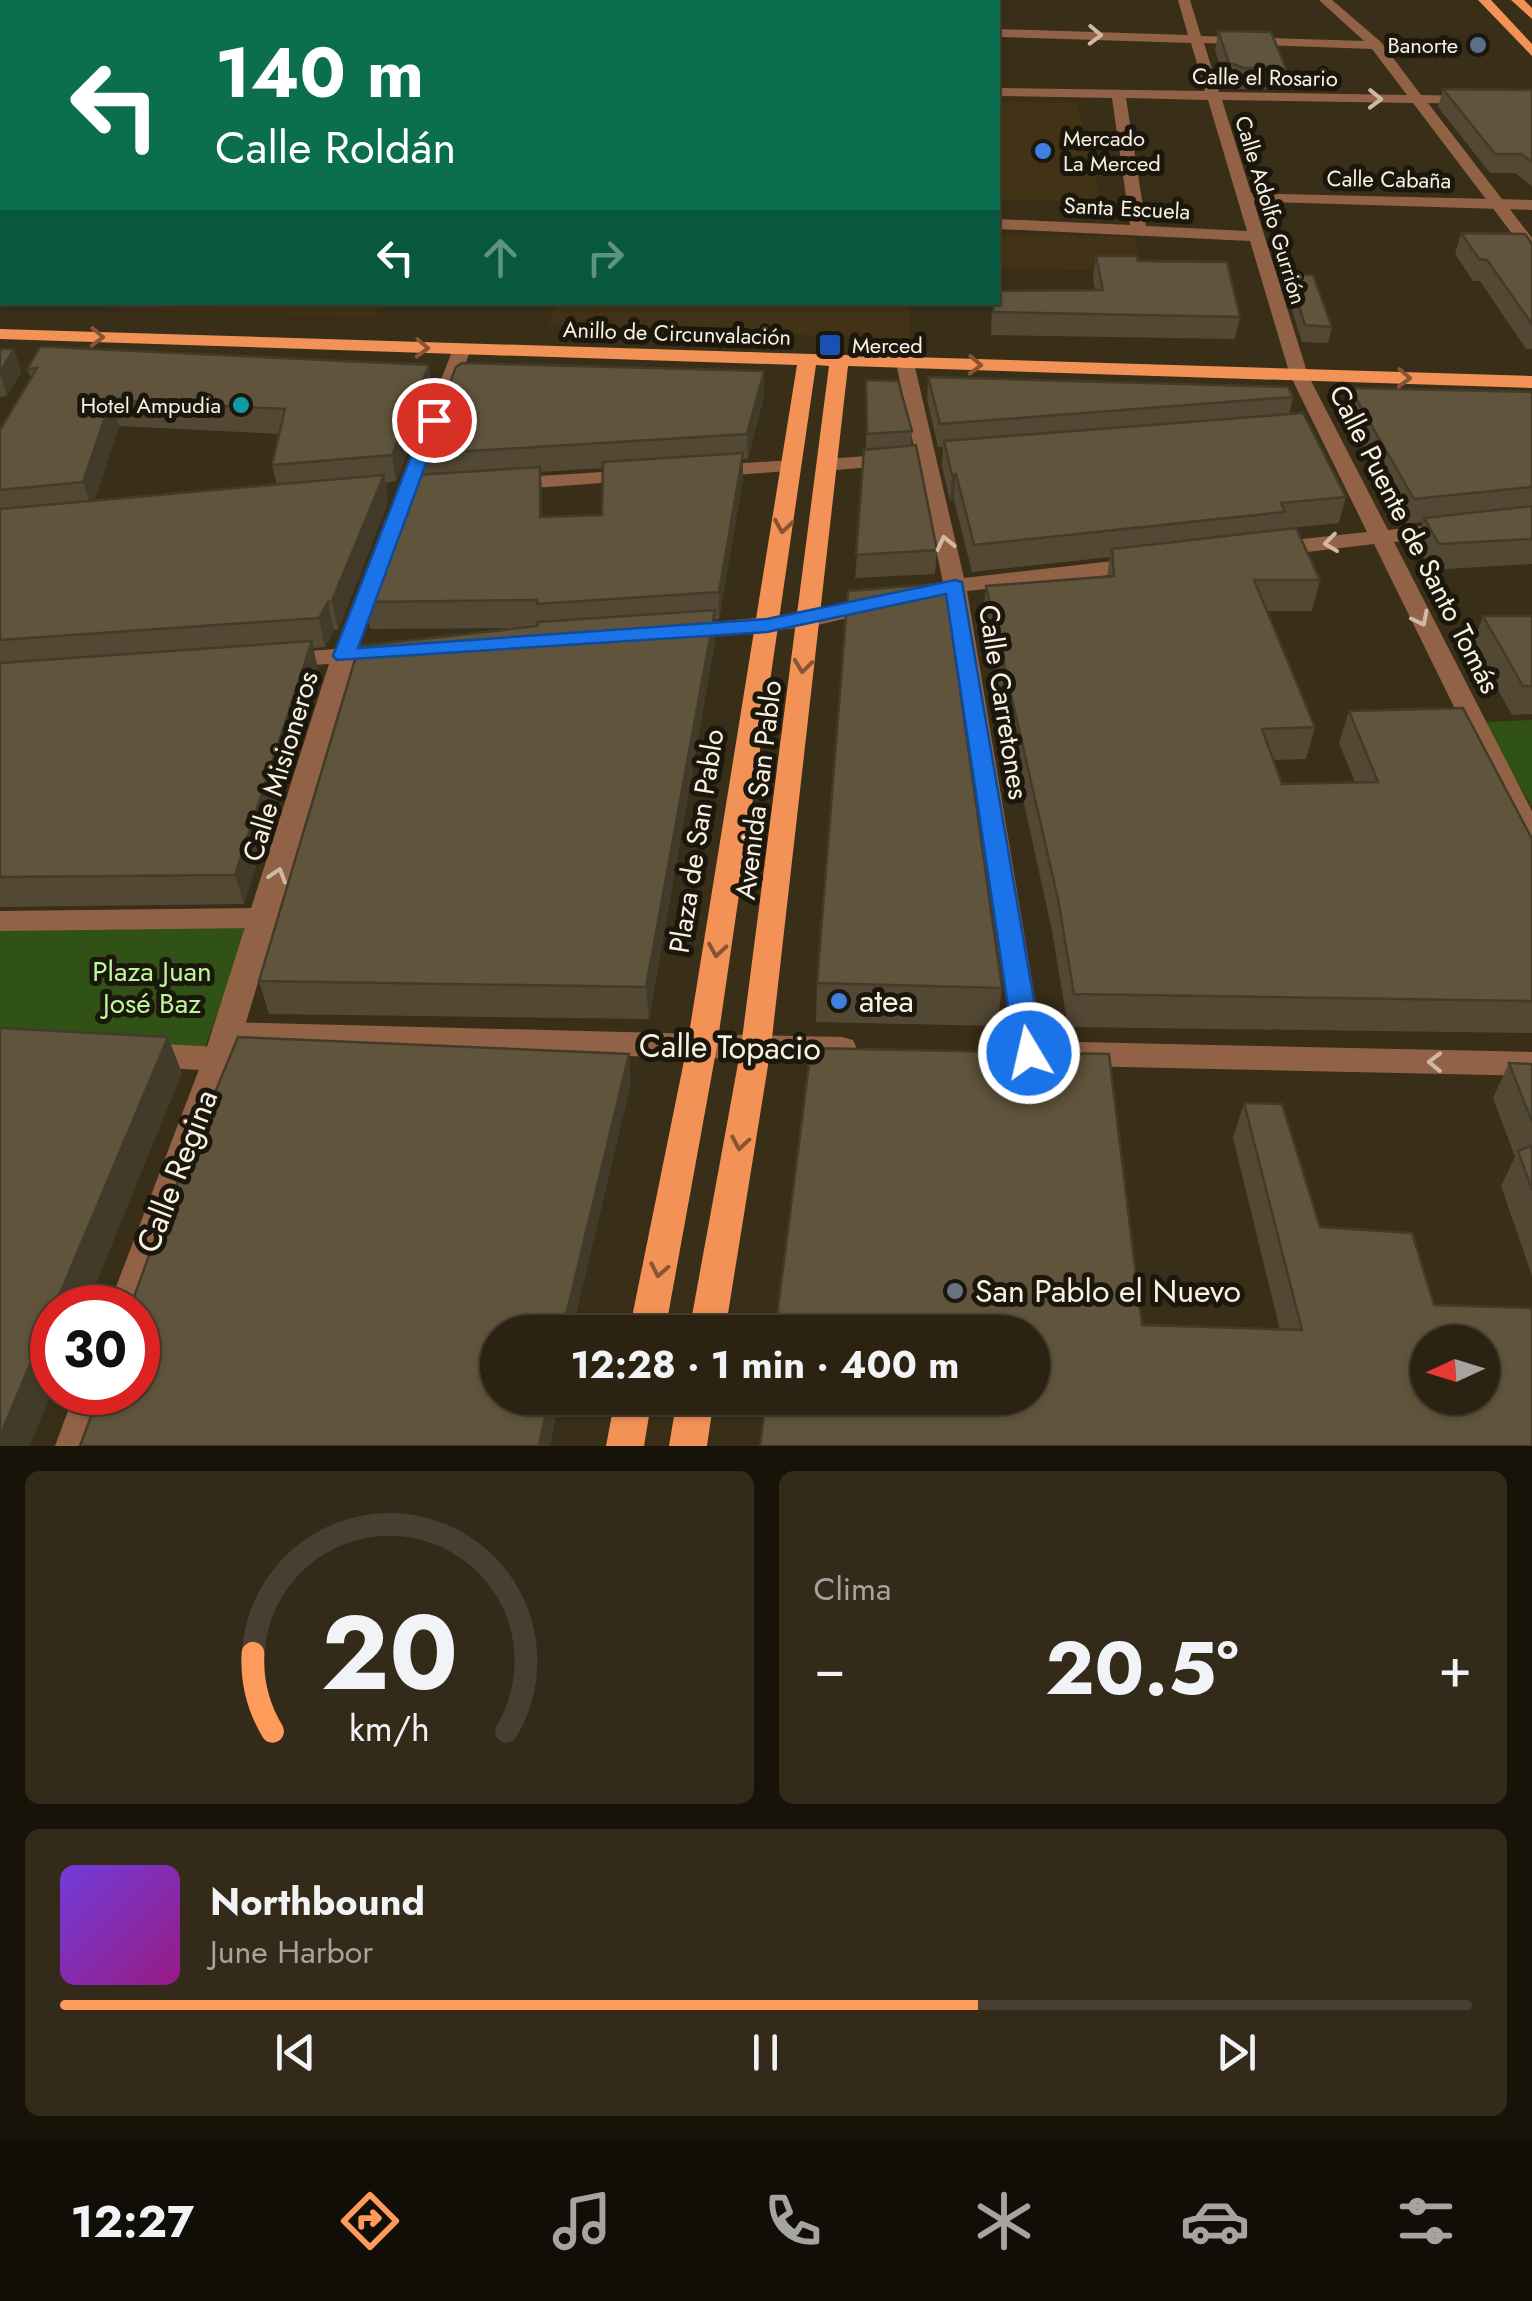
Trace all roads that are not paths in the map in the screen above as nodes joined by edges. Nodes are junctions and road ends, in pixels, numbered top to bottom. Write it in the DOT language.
graph roads {
  1 [pos="1184,0"];
  2 [pos="1325,0"];
  3 [pos="1484,0"];
  4 [pos="1517,0"];
  5 [pos="1532,15"];
  6 [pos="1000,33"];
  7 [pos="1193,38"];
  8 [pos="1376,44"];
  9 [pos="1532,52"];
  10 [pos="1000,92"];
  11 [pos="1118,94"];
  12 [pos="1212,96"];
  13 [pos="1418,99"];
  14 [pos="1532,101"];
  15 [pos="1244,198"];
  16 [pos="1497,204"];
  17 [pos="1532,205"];
  18 [pos="1000,224"];
  19 [pos="1140,230"];
  20 [pos="1255,236"];
  21 [pos="1532,249"];
  22 [pos="0,334"];
  23 [pos="462,349"];
  24 [pos="807,360"];
  25 [pos="839,361"];
  26 [pos="904,363"];
  27 [pos="1299,376"];
  28 [pos="1532,382"];
  29 [pos="936,458"];
  30 [pos="826,465"];
  31 [pos="792,466"];
  32 [pos="696,472"];
  33 [pos="657,474"];
  34 [pos="482,486"];
  35 [pos="1475,526"];
  36 [pos="1379,536"];
  37 [pos="1253,552"];
  38 [pos="1154,563"];
  39 [pos="955,586"];
  40 [pos="809,620"];
  41 [pos="767,626"];
  42 [pos="652,634"];
  43 [pos="421,650"];
  44 [pos="344,656"];
  45 [pos="248,662"];
  46 [pos="1532,837"];
  47 [pos="265,918"];
  48 [pos="0,921"];
  49 [pos="702,1046"];
  50 [pos="223,1047"];
  51 [pos="756,1047"];
  52 [pos="873,1050"];
  53 [pos="990,1052"];
  54 [pos="110,1053"];
  55 [pos="1029,1053"];
  56 [pos="1532,1064"];
  57 [pos="135,1285"];
  58 [pos="649,1315"];
  59 [pos="711,1315"];
  60 [pos="85,1415"];
  61 [pos="630,1415"];
  62 [pos="693,1415"];
  63 [pos="74,1446"];
  64 [pos="624,1446"];
  65 [pos="688,1446"];
  1 -- 7 [label="street, Calle Adolfo Gurrión"];
  2 -- 8 [label="street"];
  3 -- 9 [label="main road"];
  4 -- 5 [label="main road"];
  6 -- 7 [label="street, one-way"];
  7 -- 8 [label="street"];
  7 -- 12 [label="street, Calle Adolfo Gurrión"];
  8 -- 13 [label="street"];
  10 -- 11 [label="street, Calle el Rosario"];
  11 -- 12 [label="street, Calle el Rosario"];
  11 -- 19 [label="street"];
  12 -- 13 [label="street, Calle el Rosario, one-way"];
  12 -- 15 [label="street, Calle Adolfo Gurrión"];
  13 -- 14 [label="street, Calle el Rosario"];
  13 -- 16 [label="street"];
  15 -- 16 [label="street, Calle Cabaña"];
  15 -- 20 [label="street, Calle Adolfo Gurrión"];
  16 -- 17 [label="street, Calle Cabaña"];
  16 -- 21 [label="street"];
  18 -- 19 [label="street, Santa Escuela"];
  19 -- 20 [label="street, Santa Escuela"];
  20 -- 27 [label="street, Calle Adolfo Gurrión"];
  22 -- 23 [label="main road, Anillo de Circunvalación, one-way"];
  23 -- 24 [label="main road, Anillo de Circunvalación"];
  23 -- 44 [label="street, Calle Misioneros"];
  24 -- 25 [label="main road, Anillo de Circunvalación"];
  24 -- 31 [label="main road, Plaza de San Pablo"];
  25 -- 26 [label="main road, Anillo de Circunvalación"];
  25 -- 30 [label="main road, Avenida San Pablo"];
  26 -- 27 [label="main road, Anillo de Circunvalación, one-way"];
  26 -- 29 [label="street, Calle Carretones"];
  27 -- 28 [label="main road, Anillo de Circunvalación, one-way"];
  27 -- 36 [label="street, Calle Puente de Santo Tomás"];
  29 -- 30 [label="street"];
  39 -- 29 [label="street, Calle Carretones, one-way"];
  30 -- 40 [label="main road, Avenida San Pablo"];
  31 -- 32 [label="street"];
  31 -- 41 [label="main road, Plaza de San Pablo, one-way"];
  33 -- 34 [label="street"];
  35 -- 36 [label="street"];
  36 -- 37 [label="street, one-way"];
  36 -- 46 [label="street, Calle Puente de Santo Tomás, one-way"];
  38 -- 39 [label="street"];
  39 -- 40 [label="street"];
  39 -- 55 [label="street, Calle Carretones"];
  40 -- 41 [label="street"];
  40 -- 51 [label="main road, Avenida San Pablo, one-way"];
  41 -- 42 [label="street"];
  41 -- 49 [label="main road, Plaza de San Pablo, one-way"];
  43 -- 44 [label="street"];
  44 -- 45 [label="street"];
  47 -- 44 [label="street, Calle Misioneros, one-way"];
  47 -- 48 [label="street"];
  47 -- 50 [label="street, Calle Misioneros"];
  49 -- 50 [label="street, Calle Topacio"];
  49 -- 51 [label="street, Calle Topacio"];
  49 -- 58 [label="main road, Plaza de San Pablo, one-way"];
  50 -- 54 [label="street, Calle Topacio"];
  50 -- 57 [label="street, Calle Regina"];
  51 -- 52 [label="street, Calle Topacio"];
  51 -- 59 [label="main road, one-way"];
  53 -- 55 [label="street"];
  56 -- 55 [label="street, one-way"];
  60 -- 63 [label="street"];
  61 -- 64 [label="main road"];
  62 -- 65 [label="main road"];
}
